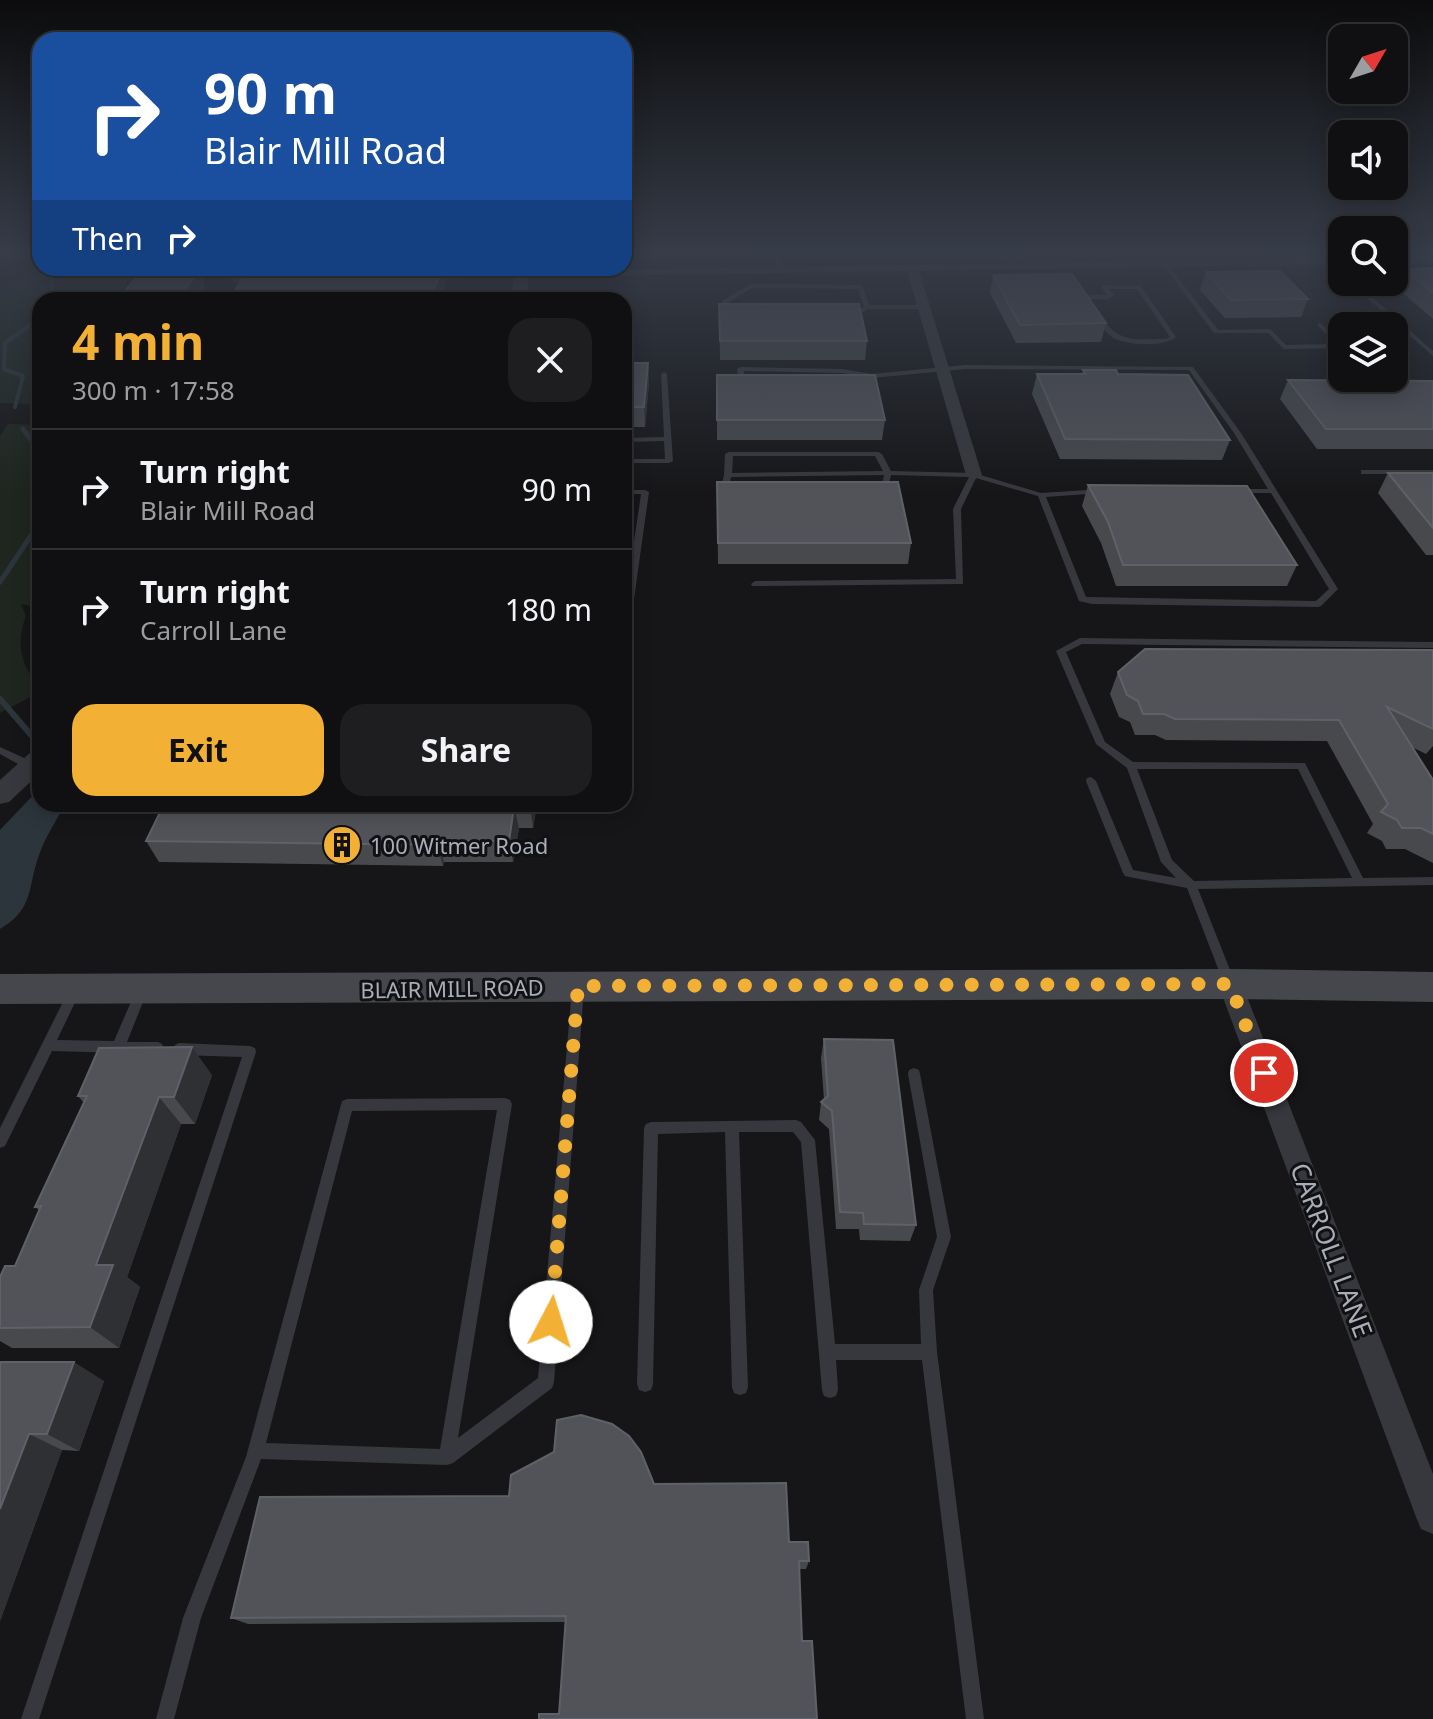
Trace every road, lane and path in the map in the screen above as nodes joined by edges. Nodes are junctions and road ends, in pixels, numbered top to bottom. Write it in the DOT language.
graph roads {
  1 [pos="932,334"];
  2 [pos="1109,334"];
  3 [pos="1171,334"];
  4 [pos="1273,334"];
  5 [pos="1330,334"];
  6 [pos="1411,334"];
  7 [pos="1433,354"];
  8 [pos="942,370"];
  9 [pos="664,374"];
  10 [pos="872,376"];
  11 [pos="855,384"];
  12 [pos="757,385"];
  13 [pos="668,439"];
  14 [pos="632,440"];
  15 [pos="632,461"];
  16 [pos="1364,472"];
  17 [pos="1433,472"];
  18 [pos="888,473"];
  19 [pos="728,475"];
  20 [pos="974,475"];
  21 [pos="866,488"];
  22 [pos="747,489"];
  23 [pos="1107,491"];
  24 [pos="1227,491"];
  25 [pos="1271,491"];
  26 [pos="632,492"];
  27 [pos="1041,495"];
  28 [pos="755,584"];
  29 [pos="632,585"];
  30 [pos="1433,645"];
  31 [pos="0,750"];
  32 [pos="32,761"];
  33 [pos="32,765"];
  34 [pos="1131,766"];
  35 [pos="1091,781"];
  36 [pos="0,795"];
  37 [pos="1433,881"];
  38 [pos="1360,882"];
  39 [pos="1191,885"];
  40 [pos="1230,984"];
  41 [pos="578,986"];
  42 [pos="1433,987"];
  43 [pos="76,988"];
  44 [pos="0,989"];
  45 [pos="141,991"];
  46 [pos="47,1045"];
  47 [pos="118,1047"];
  48 [pos="914,1074"];
  49 [pos="732,1126"];
  50 [pos="0,1142"];
  51 [pos="828,1352"];
  52 [pos="929,1352"];
  53 [pos="645,1384"];
  54 [pos="740,1387"];
  55 [pos="830,1390"];
  56 [pos="255,1451"];
  57 [pos="447,1457"];
  58 [pos="1433,1517"];
  59 [pos="30,1719"];
  60 [pos="165,1719"];
  61 [pos="975,1719"];
  1 -- 8 [label="street"];
  2 -- 3 [label="lane"];
  4 -- 5 [label="lane"];
  6 -- 7 [label="lane"];
  8 -- 10 [label="lane"];
  8 -- 20 [label="street"];
  8 -- 25 [label="lane"];
  9 -- 13 [label="lane"];
  10 -- 11 [label="lane"];
  10 -- 12 [label="lane"];
  13 -- 14 [label="lane"];
  13 -- 15 [label="lane"];
  16 -- 17 [label="lane"];
  18 -- 19 [label="lane"];
  18 -- 19 [label="lane"];
  18 -- 20 [label="lane"];
  18 -- 21 [label="lane"];
  19 -- 22 [label="lane"];
  20 -- 27 [label="lane"];
  20 -- 28 [label="lane"];
  23 -- 27 [label="lane"];
  24 -- 25 [label="lane"];
  25 -- 27 [label="lane"];
  26 -- 29 [label="lane"];
  30 -- 34 [label="lane"];
  31 -- 32 [label="lane"];
  33 -- 36 [label="street"];
  34 -- 38 [label="lane"];
  34 -- 39 [label="lane"];
  35 -- 39 [label="lane"];
  37 -- 38 [label="lane"];
  38 -- 39 [label="lane"];
  39 -- 40 [label="lane"];
  40 -- 41 [label="main road, BLAIR MILL ROAD"];
  40 -- 42 [label="main road, BLAIR MILL ROAD"];
  40 -- 58 [label="street, CARROLL LANE"];
  41 -- 45 [label="main road, BLAIR MILL ROAD"];
  41 -- 57 [label="lane"];
  43 -- 44 [label="main road, BLAIR MILL ROAD"];
  43 -- 45 [label="main road, BLAIR MILL ROAD"];
  43 -- 46 [label="lane"];
  45 -- 47 [label="lane"];
  46 -- 47 [label="lane"];
  46 -- 50 [label="lane"];
  47 -- 59 [label="lane"];
  48 -- 52 [label="lane"];
  49 -- 51 [label="lane"];
  49 -- 53 [label="lane"];
  49 -- 54 [label="lane"];
  51 -- 52 [label="lane"];
  51 -- 55 [label="lane"];
  52 -- 61 [label="lane"];
  56 -- 57 [label="lane"];
  56 -- 57 [label="lane"];
  56 -- 60 [label="lane"];
}
